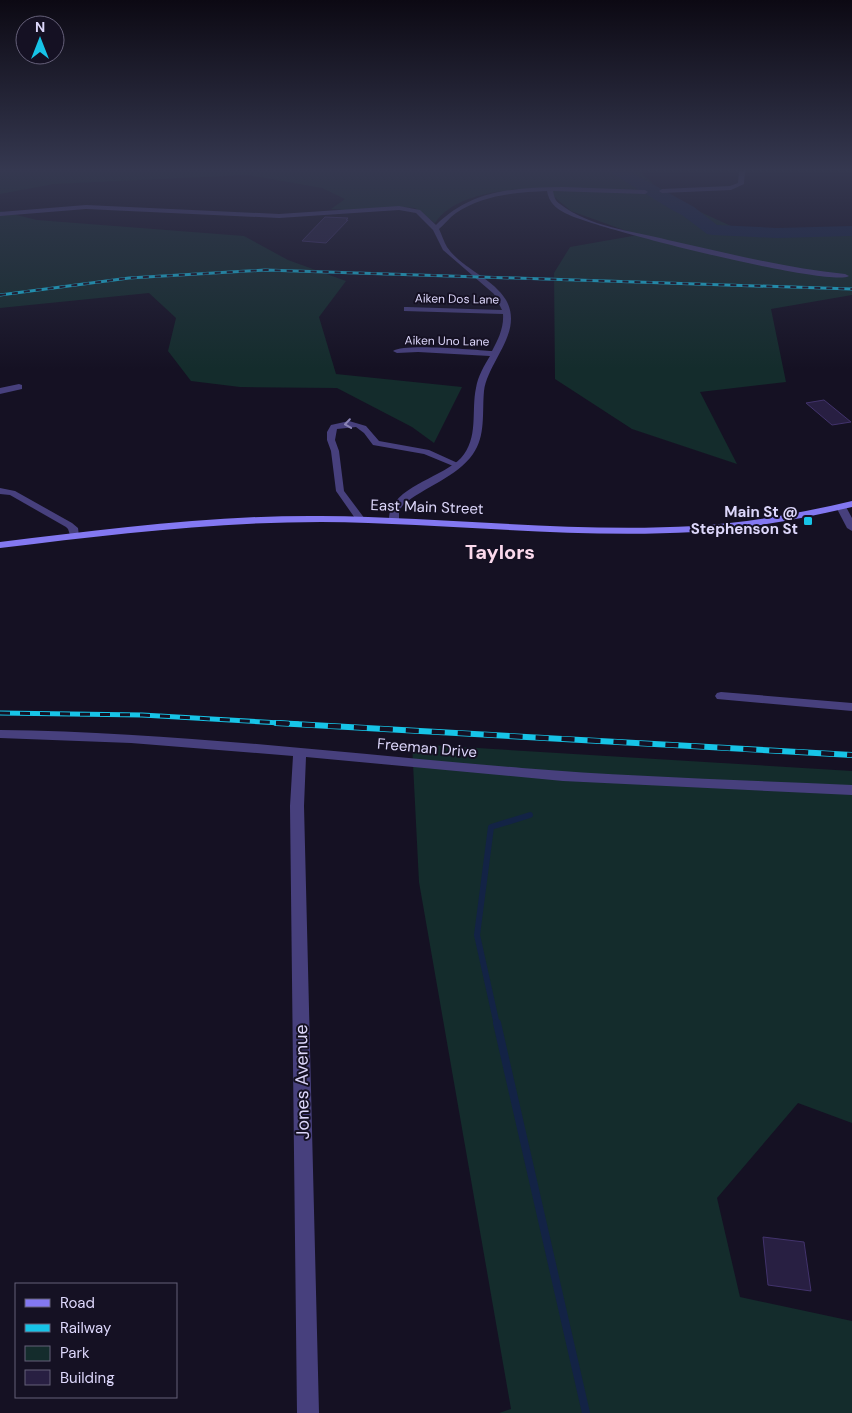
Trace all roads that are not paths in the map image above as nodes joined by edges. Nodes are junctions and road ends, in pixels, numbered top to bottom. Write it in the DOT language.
graph roads {
  1 [pos="439,237"];
  2 [pos="649,237"];
  3 [pos="845,276"];
  4 [pos="407,309"];
  5 [pos="507,312"];
  6 [pos="397,352"];
  7 [pos="496,354"];
  8 [pos="19,387"];
  9 [pos="0,391"];
  10 [pos="458,465"];
  11 [pos="0,491"];
  12 [pos="852,504"];
  13 [pos="841,507"];
  14 [pos="360,519"];
  15 [pos="394,520"];
  16 [pos="852,528"];
  17 [pos="74,536"];
  18 [pos="0,545"];
  19 [pos="721,696"];
  20 [pos="852,707"];
  21 [pos="0,734"];
  22 [pos="300,752"];
  23 [pos="852,790"];
  24 [pos="308,1413"];
  1 -- 5 [label="street"];
  2 -- 3 [label="street"];
  4 -- 5 [label="street, Aiken Dos Lane"];
  5 -- 7 [label="street"];
  6 -- 7 [label="street, Aiken Uno Lane"];
  7 -- 10 [label="street"];
  8 -- 9 [label="street"];
  10 -- 14 [label="lane, one-way"];
  10 -- 15 [label="street"];
  11 -- 17 [label="lane"];
  12 -- 13 [label="street, East Main Street"];
  13 -- 15 [label="street, East Main Street"];
  13 -- 16 [label="street"];
  14 -- 15 [label="street, East Main Street"];
  14 -- 17 [label="street, East Main Street"];
  17 -- 18 [label="street, East Main Street"];
  19 -- 20 [label="street"];
  21 -- 22 [label="street, Freeman Drive"];
  22 -- 23 [label="street, Freeman Drive"];
  22 -- 24 [label="street, Jones Avenue"];
}
